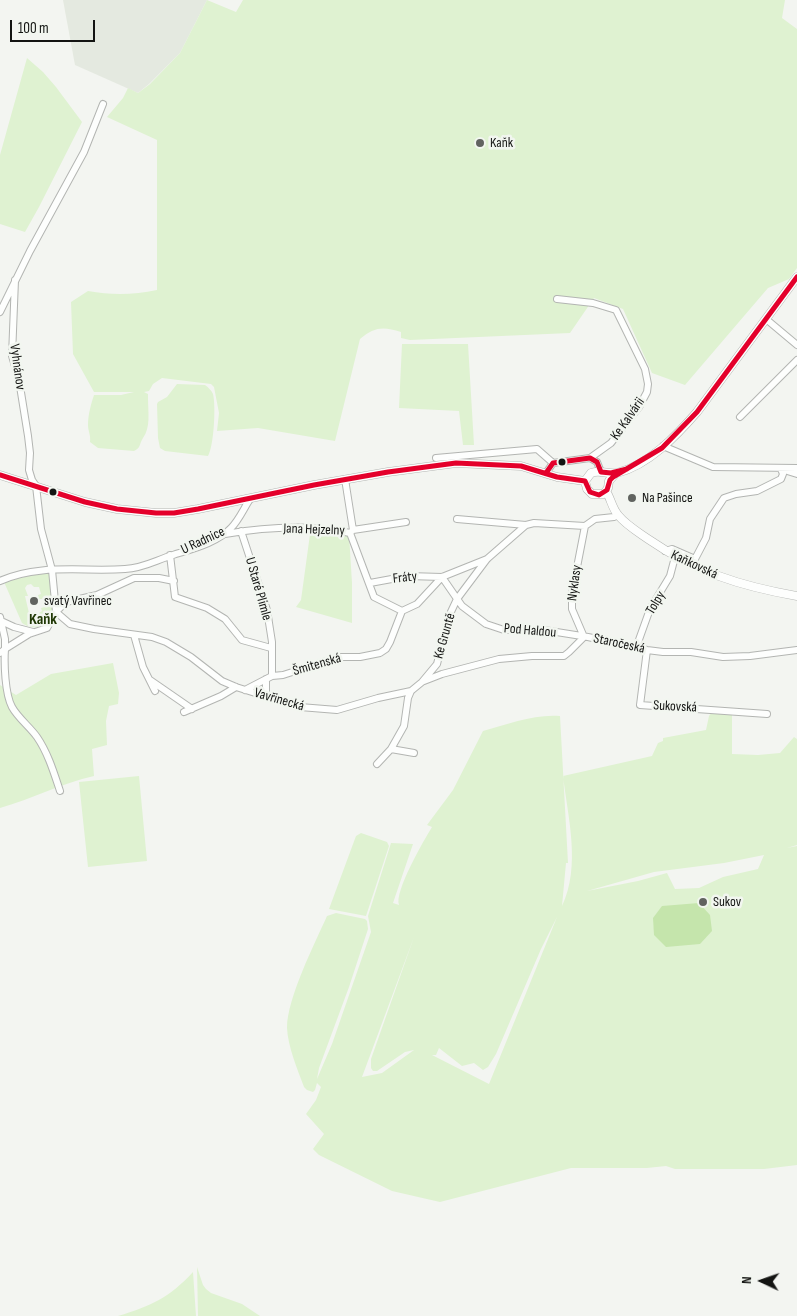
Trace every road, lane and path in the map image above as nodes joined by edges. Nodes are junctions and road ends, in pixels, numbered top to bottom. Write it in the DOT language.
graph roads {
  1 [pos="102,104"];
  2 [pos="797,277"];
  3 [pos="15,280"];
  4 [pos="556,299"];
  5 [pos="0,312"];
  6 [pos="768,316"];
  7 [pos="797,345"];
  8 [pos="797,360"];
  9 [pos="740,417"];
  10 [pos="664,446"];
  11 [pos="436,458"];
  12 [pos="590,458"];
  13 [pos="553,463"];
  14 [pos="797,468"];
  15 [pos="781,469"];
  16 [pos="602,472"];
  17 [pos="546,473"];
  18 [pos="616,473"];
  19 [pos="797,474"];
  20 [pos="0,475"];
  21 [pos="345,479"];
  22 [pos="585,481"];
  23 [pos="609,481"];
  24 [pos="36,486"];
  25 [pos="603,493"];
  26 [pos="250,499"];
  27 [pos="618,515"];
  28 [pos="456,520"];
  29 [pos="406,522"];
  30 [pos="526,524"];
  31 [pos="585,526"];
  32 [pos="241,531"];
  33 [pos="352,532"];
  34 [pos="224,535"];
  35 [pos="665,551"];
  36 [pos="170,555"];
  37 [pos="675,557"];
  38 [pos="487,559"];
  39 [pos="126,569"];
  40 [pos="52,570"];
  41 [pos="442,577"];
  42 [pos="128,580"];
  43 [pos="0,581"];
  44 [pos="174,581"];
  45 [pos="370,583"];
  46 [pos="797,596"];
  47 [pos="457,599"];
  48 [pos="402,611"];
  49 [pos="56,612"];
  50 [pos="1,619"];
  51 [pos="34,632"];
  52 [pos="134,635"];
  53 [pos="584,637"];
  54 [pos="271,648"];
  55 [pos="636,648"];
  56 [pos="647,650"];
  57 [pos="797,650"];
  58 [pos="2,651"];
  59 [pos="437,664"];
  60 [pos="442,674"];
  61 [pos="269,678"];
  62 [pos="149,679"];
  63 [pos="422,682"];
  64 [pos="236,687"];
  65 [pos="244,690"];
  66 [pos="155,691"];
  67 [pos="411,691"];
  68 [pos="266,695"];
  69 [pos="192,709"];
  70 [pos="184,712"];
  71 [pos="767,714"];
  72 [pos="391,749"];
  73 [pos="414,753"];
  74 [pos="376,764"];
  75 [pos="60,791"];
  1 -- 3 [label="street"];
  2 -- 6 [label="street"];
  3 -- 5 [label="street"];
  3 -- 24 [label="street, Vyhnánov"];
  4 -- 12 [label="street, Ke Kalvárii"];
  6 -- 7 [label="street"];
  6 -- 10 [label="street"];
  8 -- 9 [label="street"];
  10 -- 15 [label="street"];
  10 -- 18 [label="street"];
  11 -- 13 [label="street"];
  12 -- 13 [label="street"];
  12 -- 16 [label="street"];
  13 -- 17 [label="street"];
  14 -- 15 [label="street"];
  15 -- 19 [label="street"];
  15 -- 35 [label="street"];
  16 -- 18 [label="street"];
  16 -- 22 [label="street"];
  16 -- 23 [label="street"];
  17 -- 21 [label="street"];
  17 -- 22 [label="street"];
  18 -- 23 [label="street"];
  20 -- 24 [label="street"];
  21 -- 26 [label="street"];
  21 -- 33 [label="street, Jana Hejzelny"];
  22 -- 25 [label="street"];
  23 -- 25 [label="street"];
  24 -- 26 [label="street"];
  24 -- 40 [label="street, Vyhnánov"];
  25 -- 27 [label="street, Kaňkovská"];
  26 -- 34 [label="street, U Radnice"];
  27 -- 31 [label="street"];
  27 -- 35 [label="street, Kaňkovská"];
  28 -- 30 [label="street"];
  29 -- 33 [label="street"];
  30 -- 31 [label="street"];
  30 -- 38 [label="street, Ke Gruntě"];
  31 -- 53 [label="street, Nyklasy"];
  32 -- 33 [label="street, Jana Hejzelny"];
  32 -- 34 [label="street, Jana Hejzelny"];
  32 -- 54 [label="street, U Staré Plimle"];
  33 -- 45 [label="street, Fráty"];
  34 -- 36 [label="street, U Radnice"];
  35 -- 37 [label="street, Kaňkovská"];
  36 -- 39 [label="street, U Radnice"];
  36 -- 44 [label="street, U Radnice"];
  37 -- 46 [label="street, Kaňkovská"];
  37 -- 55 [label="street, Tolpy"];
  38 -- 41 [label="street, Ke Gruntě"];
  38 -- 47 [label="street, Ke Gruntě"];
  39 -- 40 [label="street, U Radnice"];
  39 -- 42 [label="street"];
  40 -- 43 [label="street, U Radnice"];
  40 -- 49 [label="street, Vyhnánov"];
  41 -- 45 [label="street, Fráty"];
  41 -- 47 [label="street, Ke Gruntě"];
  41 -- 48 [label="street"];
  42 -- 44 [label="street"];
  42 -- 49 [label="street"];
  44 -- 54 [label="street, U Radnice"];
  45 -- 48 [label="street, Fráty"];
  47 -- 53 [label="street, Pod Haldou"];
  47 -- 59 [label="street, Ke Gruntě"];
  48 -- 61 [label="street, Šmitenská"];
  49 -- 51 [label="street"];
  49 -- 52 [label="street, Vavřinecká"];
  50 -- 51 [label="street"];
  50 -- 58 [label="street"];
  51 -- 58 [label="street"];
  52 -- 62 [label="street"];
  52 -- 64 [label="street, Vavřinecká"];
  53 -- 55 [label="street, Staročeská"];
  53 -- 60 [label="street, Staročeská"];
  54 -- 61 [label="street, U Staré Plimle"];
  55 -- 56 [label="street, Staročeská"];
  56 -- 57 [label="street, Staročeská"];
  56 -- 71 [label="street, Sukovská"];
  58 -- 75 [label="street"];
  59 -- 60 [label="street"];
  59 -- 63 [label="street, Ke Gruntě"];
  60 -- 63 [label="street, Staročeská"];
  61 -- 65 [label="street, Šmitenská"];
  61 -- 68 [label="street, U Staré Plimle"];
  62 -- 66 [label="street"];
  62 -- 69 [label="street"];
  63 -- 67 [label="street, Ke Gruntě"];
  64 -- 65 [label="street, Vavřinecká"];
  64 -- 69 [label="street, Vavřinecká"];
  65 -- 68 [label="street, Vavřinecká"];
  67 -- 68 [label="street, Vavřinecká"];
  67 -- 72 [label="street"];
  69 -- 70 [label="street, Vavřinecká"];
  72 -- 73 [label="street"];
  72 -- 74 [label="street"];
}
